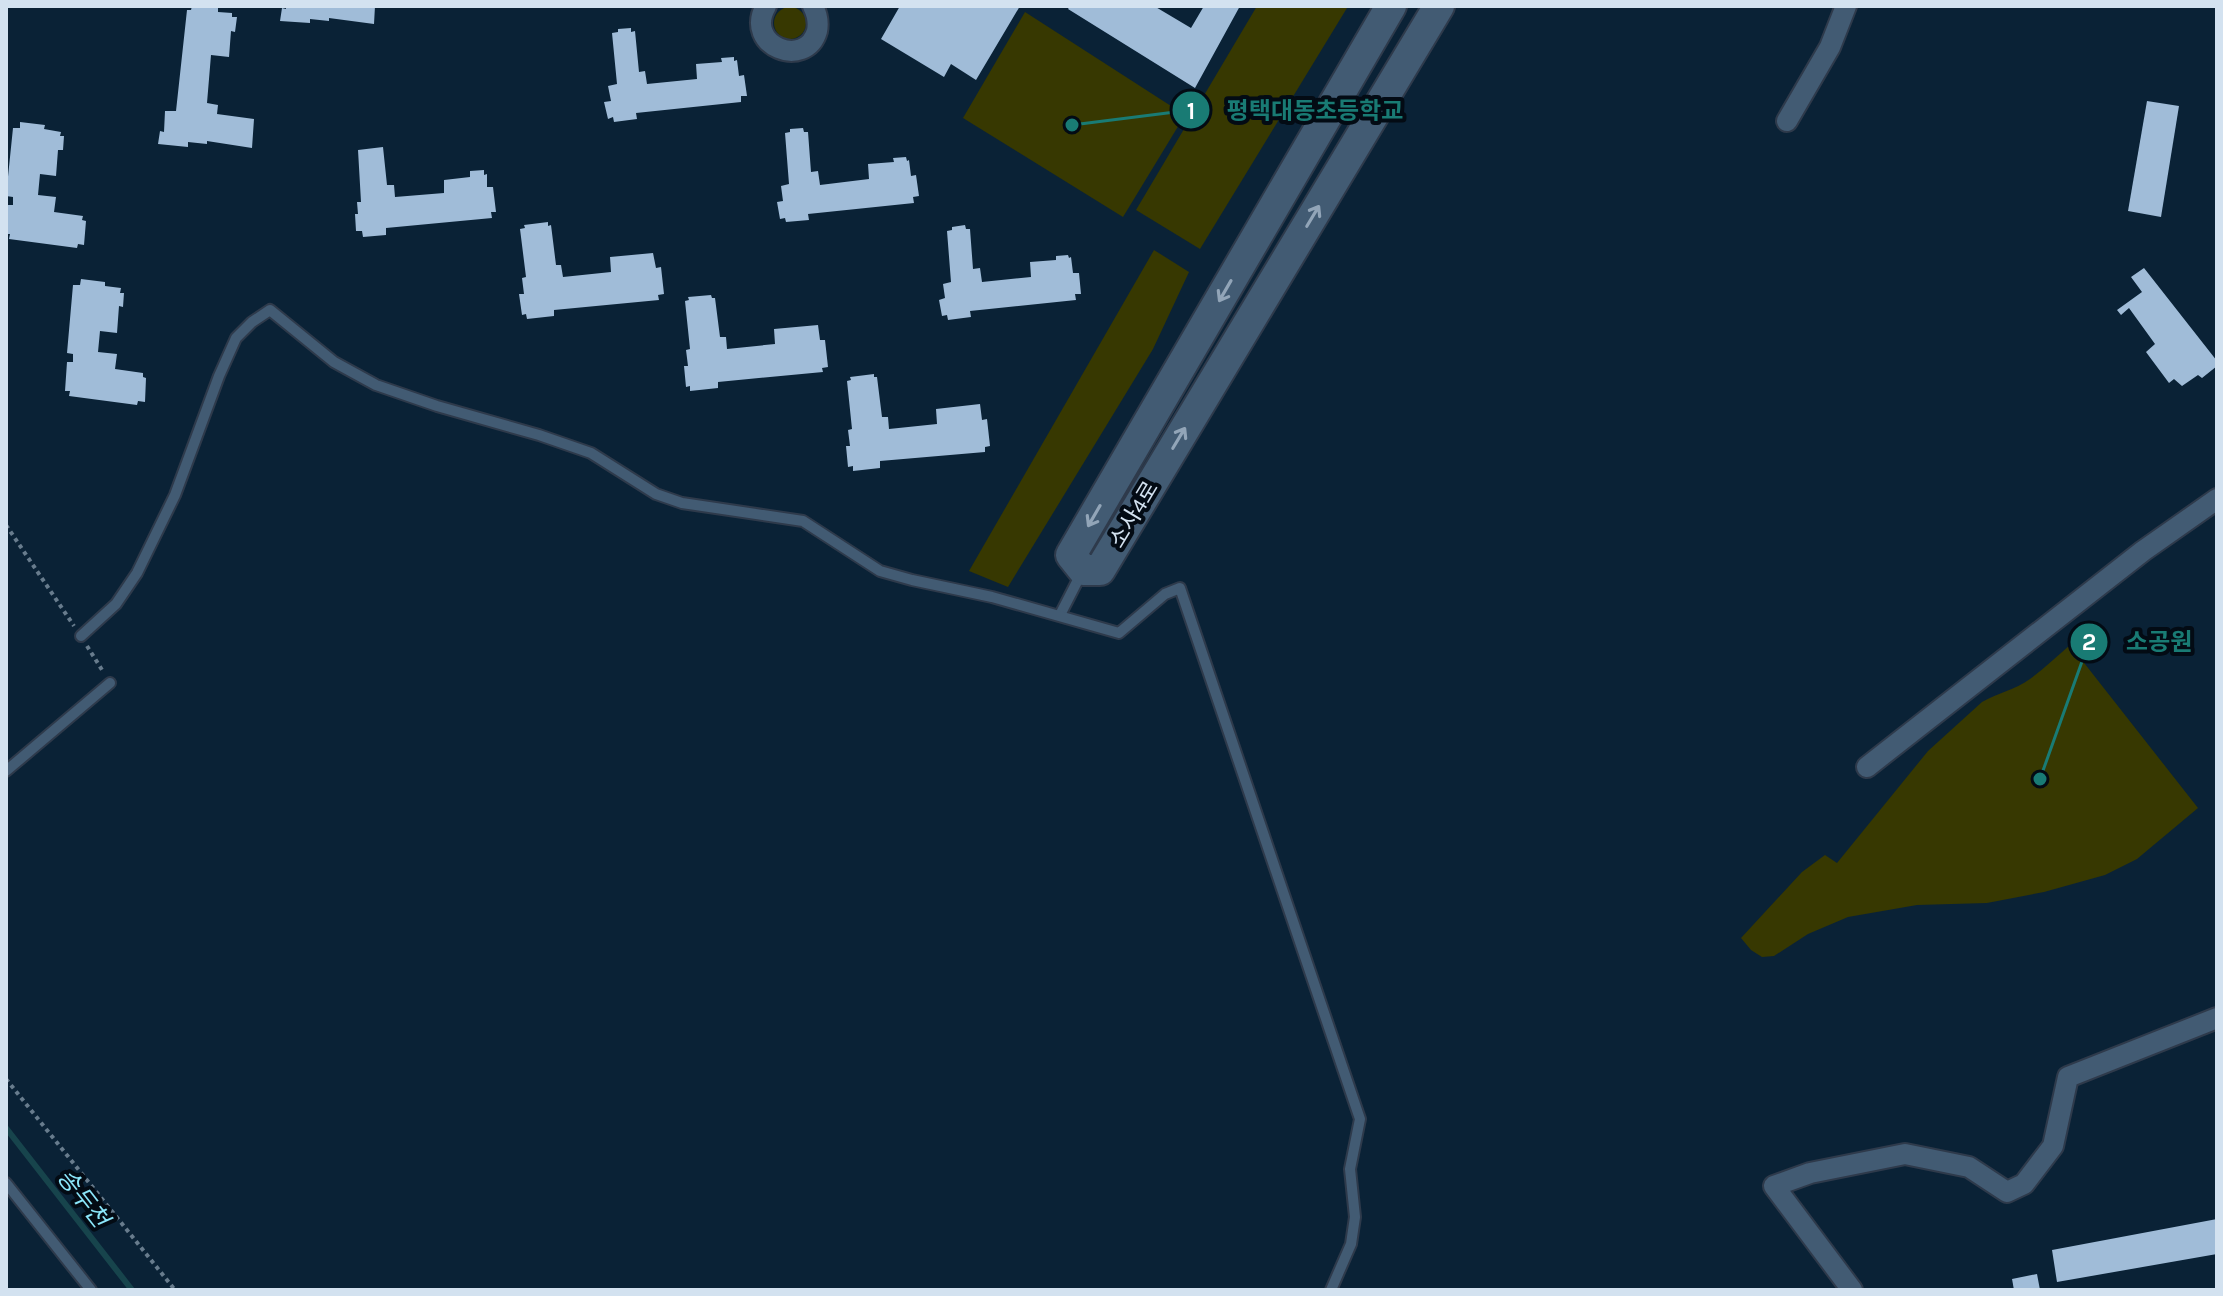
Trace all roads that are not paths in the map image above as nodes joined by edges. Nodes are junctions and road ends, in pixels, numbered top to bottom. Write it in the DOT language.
graph roads {
  1 [pos="766,6"];
  2 [pos="813,6"];
  3 [pos="1391,6"];
  4 [pos="1439,6"];
  5 [pos="1846,6"];
  6 [pos="1787,121"];
  7 [pos="2217,499"];
  8 [pos="1083,570"];
  9 [pos="1061,613"];
  10 [pos="81,636"];
  11 [pos="110,683"];
  12 [pos="1867,767"];
  13 [pos="6,771"];
  14 [pos="2217,1018"];
  15 [pos="6,1183"];
  16 [pos="91,1290"];
  17 [pos="1331,1290"];
  18 [pos="1852,1290"];
  1 -- 2 [label="street"];
  3 -- 8 [label="main road, 소사4로, one-way"];
  8 -- 4 [label="main road, 소사4로, one-way"];
  5 -- 6 [label="street"];
  7 -- 12 [label="street"];
  8 -- 9 [label="lane"];
  10 -- 17 [label="lane"];
  11 -- 13 [label="lane"];
  14 -- 18 [label="street"];
  15 -- 16 [label="lane"];
}
